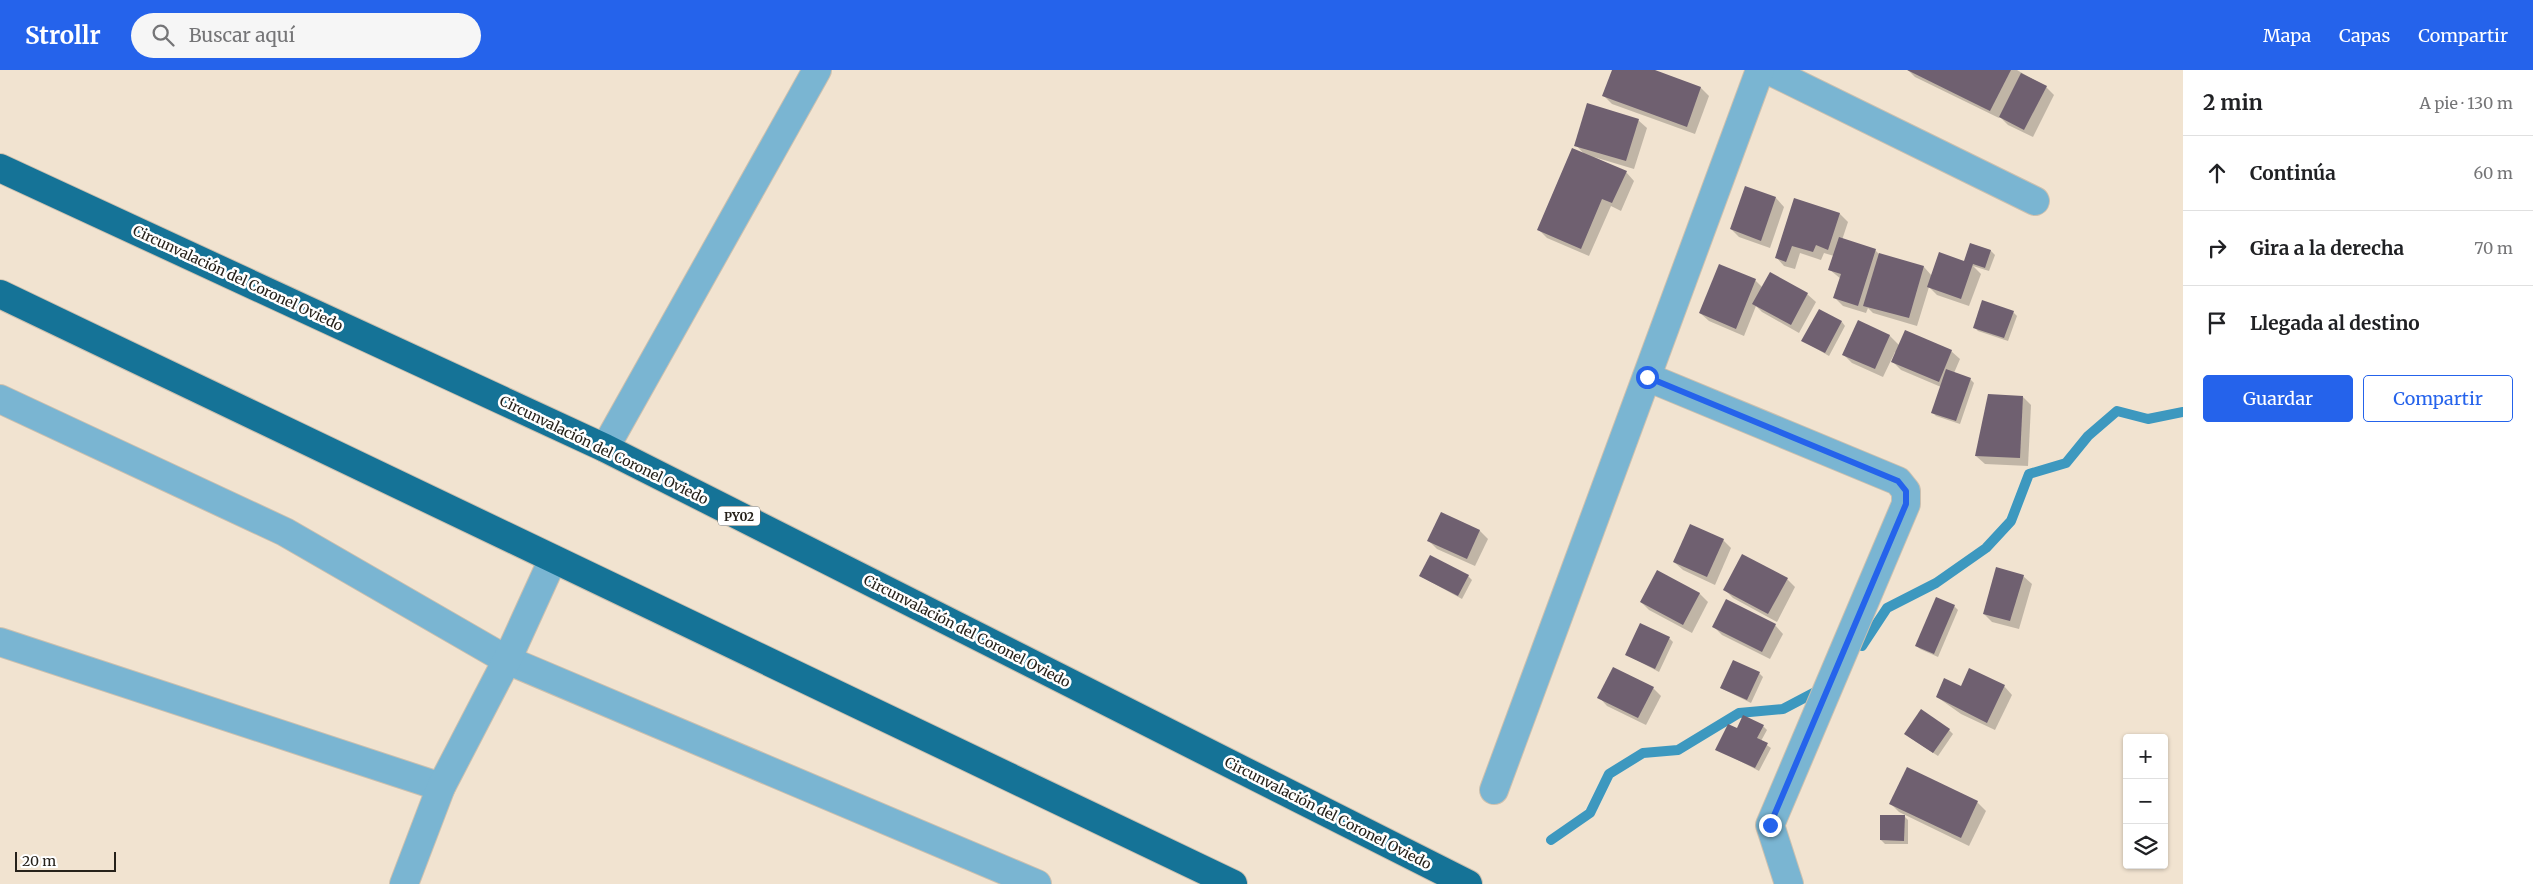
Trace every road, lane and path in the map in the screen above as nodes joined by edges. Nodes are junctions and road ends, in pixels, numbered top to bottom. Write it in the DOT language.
graph roads {
  1 [pos="817,70"];
  2 [pos="1760,70"];
  3 [pos="1768,70"];
  4 [pos="0,168"];
  5 [pos="2035,201"];
  6 [pos="0,294"];
  7 [pos="1647,377"];
  8 [pos="0,398"];
  9 [pos="605,448"];
  10 [pos="553,559"];
  11 [pos="0,642"];
  12 [pos="507,660"];
  13 [pos="441,787"];
  14 [pos="1494,790"];
  15 [pos="404,884"];
  16 [pos="1037,884"];
  17 [pos="1233,884"];
  18 [pos="1468,884"];
  19 [pos="1789,884"];
  1 -- 9 [label="street"];
  2 -- 7 [label="street"];
  3 -- 5 [label="street"];
  4 -- 9 [label="highway, Circunvalación del Coronel Oviedo / PY02"];
  6 -- 10 [label="highway"];
  7 -- 14 [label="street"];
  7 -- 19 [label="street"];
  8 -- 12 [label="street"];
  9 -- 18 [label="highway, Circunvalación del Coronel Oviedo / PY02"];
  10 -- 12 [label="street"];
  10 -- 17 [label="highway"];
  11 -- 13 [label="street"];
  12 -- 13 [label="street"];
  12 -- 16 [label="street"];
  13 -- 15 [label="street"];
}
